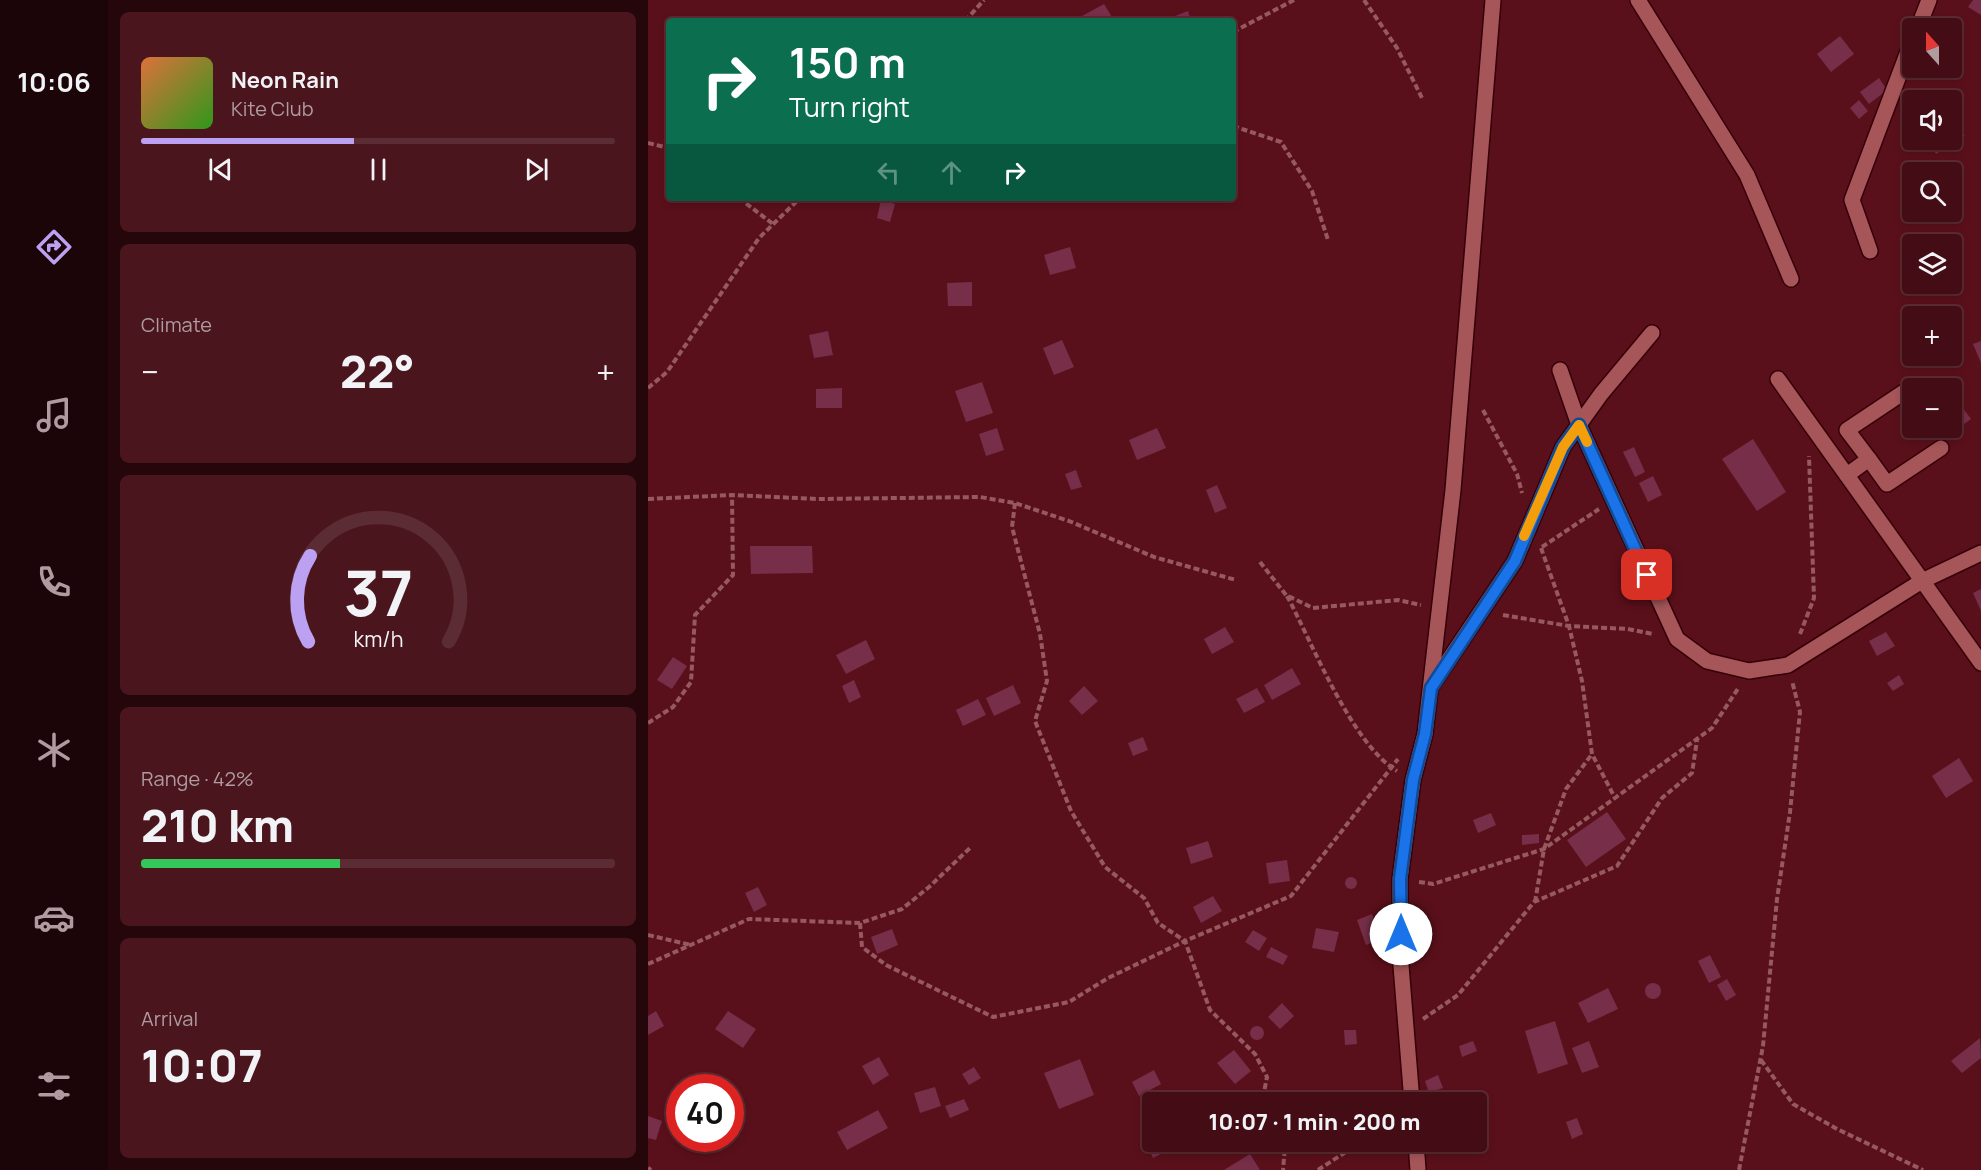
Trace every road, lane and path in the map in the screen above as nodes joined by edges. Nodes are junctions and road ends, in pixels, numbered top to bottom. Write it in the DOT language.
graph roads {
  1 [pos="984,0"];
  2 [pos="1294,0"];
  3 [pos="1364,0"];
  4 [pos="1493,0"];
  5 [pos="1638,0"];
  6 [pos="1929,0"];
  7 [pos="968,18"];
  8 [pos="1922,18"];
  9 [pos="1236,30"];
  10 [pos="1902,68"];
  11 [pos="1422,98"];
  12 [pos="1236,127"];
  13 [pos="648,143"];
  14 [pos="666,147"];
  15 [pos="743,201"];
  16 [pos="797,201"];
  17 [pos="773,224"];
  18 [pos="1328,240"];
  19 [pos="1870,250"];
  20 [pos="1791,279"];
  21 [pos="1652,333"];
  22 [pos="1560,370"];
  23 [pos="1778,379"];
  24 [pos="648,388"];
  25 [pos="1902,393"];
  26 [pos="1483,410"];
  27 [pos="1808,421"];
  28 [pos="1579,425"];
  29 [pos="1941,448"];
  30 [pos="1869,459"];
  31 [pos="1847,475"];
  32 [pos="732,495"];
  33 [pos="648,499"];
  34 [pos="1612,500"];
  35 [pos="1015,503"];
  36 [pos="1530,519"];
  37 [pos="1541,548"];
  38 [pos="1981,553"];
  39 [pos="1515,561"];
  40 [pos="1260,562"];
  41 [pos="1236,580"];
  42 [pos="1923,581"];
  43 [pos="1286,595"];
  44 [pos="1440,609"];
  45 [pos="1482,611"];
  46 [pos="1569,626"];
  47 [pos="1677,639"];
  48 [pos="1981,663"];
  49 [pos="1788,665"];
  50 [pos="1749,671"];
  51 [pos="1431,688"];
  52 [pos="648,723"];
  53 [pos="1697,739"];
  54 [pos="1592,753"];
  55 [pos="1399,758"];
  56 [pos="1390,766"];
  57 [pos="1413,780"];
  58 [pos="1616,798"];
  59 [pos="971,847"];
  60 [pos="1544,849"];
  61 [pos="1400,879"];
  62 [pos="1534,902"];
  63 [pos="860,923"];
  64 [pos="648,935"];
  65 [pos="1185,940"];
  66 [pos="692,945"];
  67 [pos="648,964"];
  68 [pos="1407,1030"];
  69 [pos="1761,1059"];
  70 [pos="1264,1092"];
  71 [pos="1411,1092"];
  72 [pos="1284,1152"];
  73 [pos="1346,1152"];
  74 [pos="1417,1152"];
  75 [pos="1283,1170"];
  76 [pos="1318,1170"];
  77 [pos="1418,1170"];
  78 [pos="1739,1170"];
  79 [pos="1923,1170"];
  1 -- 7 [label="path"];
  2 -- 9 [label="path"];
  3 -- 11 [label="path"];
  4 -- 44 [label="street"];
  5 -- 20 [label="street"];
  6 -- 8 [label="street"];
  10 -- 19 [label="street"];
  12 -- 18 [label="path"];
  13 -- 14 [label="path"];
  15 -- 17 [label="path"];
  16 -- 17 [label="path"];
  17 -- 24 [label="path"];
  21 -- 28 [label="street"];
  22 -- 28 [label="street"];
  23 -- 27 [label="street"];
  25 -- 30 [label="street"];
  26 -- 36 [label="path"];
  27 -- 31 [label="street"];
  27 -- 49 [label="path"];
  28 -- 34 [label="street"];
  28 -- 36 [label="street"];
  29 -- 30 [label="street"];
  30 -- 31 [label="street"];
  31 -- 42 [label="street"];
  32 -- 33 [label="path"];
  32 -- 35 [label="path"];
  32 -- 52 [label="path"];
  34 -- 37 [label="path"];
  34 -- 47 [label="street"];
  35 -- 41 [label="path"];
  35 -- 65 [label="path"];
  36 -- 37 [label="path"];
  36 -- 39 [label="street"];
  37 -- 39 [label="path"];
  37 -- 46 [label="path"];
  38 -- 42 [label="street"];
  39 -- 45 [label="street"];
  40 -- 43 [label="path"];
  42 -- 48 [label="street"];
  42 -- 49 [label="street"];
  43 -- 44 [label="path"];
  43 -- 56 [label="path"];
  44 -- 51 [label="street"];
  45 -- 46 [label="path"];
  45 -- 51 [label="street"];
  46 -- 47 [label="path"];
  46 -- 54 [label="path"];
  47 -- 50 [label="street"];
  49 -- 50 [label="street"];
  49 -- 69 [label="path"];
  50 -- 53 [label="path"];
  51 -- 57 [label="street"];
  53 -- 58 [label="path"];
  53 -- 62 [label="path"];
  54 -- 58 [label="path"];
  54 -- 60 [label="path"];
  55 -- 56 [label="path"];
  56 -- 57 [label="path"];
  56 -- 65 [label="path"];
  57 -- 61 [label="street"];
  58 -- 60 [label="path"];
  59 -- 63 [label="path"];
  60 -- 61 [label="path"];
  60 -- 62 [label="path"];
  61 -- 68 [label="street"];
  62 -- 68 [label="path"];
  63 -- 65 [label="path"];
  63 -- 66 [label="path"];
  64 -- 66 [label="path"];
  65 -- 70 [label="path"];
  66 -- 67 [label="path"];
  68 -- 71 [label="street"];
  69 -- 78 [label="path"];
  69 -- 79 [label="path"];
  72 -- 75 [label="path"];
  73 -- 76 [label="path"];
  74 -- 77 [label="street"];
}
